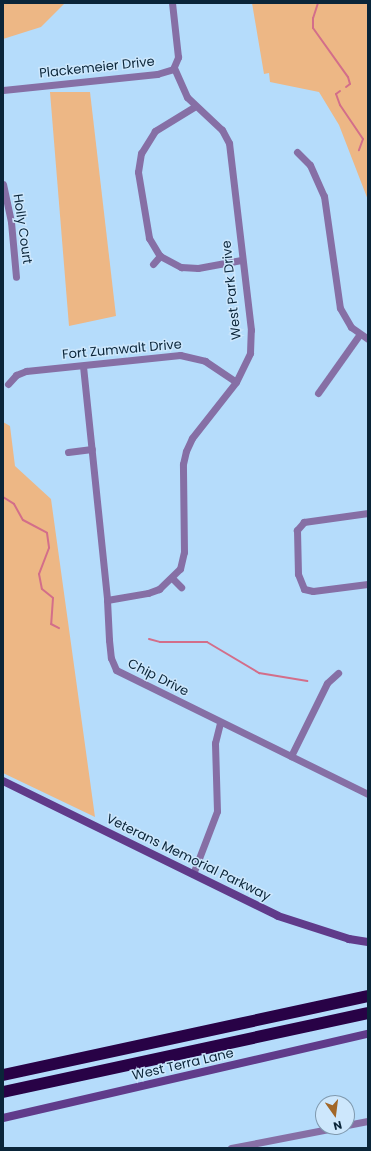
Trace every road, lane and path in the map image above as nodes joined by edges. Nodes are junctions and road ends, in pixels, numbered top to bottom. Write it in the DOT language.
graph roads {
  1 [pos="172,3"];
  2 [pos="174,68"];
  3 [pos="3,90"];
  4 [pos="194,107"];
  5 [pos="297,152"];
  6 [pos="3,184"];
  7 [pos="160,256"];
  8 [pos="241,260"];
  9 [pos="153,264"];
  10 [pos="16,277"];
  11 [pos="360,334"];
  12 [pos="368,339"];
  13 [pos="83,366"];
  14 [pos="236,382"];
  15 [pos="8,384"];
  16 [pos="318,393"];
  17 [pos="92,449"];
  18 [pos="68,452"];
  19 [pos="368,514"];
  20 [pos="172,578"];
  21 [pos="368,584"];
  22 [pos="181,587"];
  23 [pos="108,600"];
  24 [pos="338,673"];
  25 [pos="220,723"];
  26 [pos="291,756"];
  27 [pos="3,781"];
  28 [pos="368,794"];
  29 [pos="193,874"];
  30 [pos="368,942"];
  31 [pos="368,996"];
  32 [pos="368,1013"];
  33 [pos="368,1034"];
  34 [pos="3,1075"];
  35 [pos="3,1092"];
  36 [pos="3,1118"];
  37 [pos="368,1121"];
  38 [pos="355,1123"];
  39 [pos="315,1132"];
  40 [pos="231,1148"];
  1 -- 2 [label="street, Plackemeier Drive"];
  2 -- 3 [label="street, Plackemeier Drive"];
  2 -- 4 [label="street, West Park Drive"];
  4 -- 7 [label="street"];
  4 -- 8 [label="street, West Park Drive"];
  5 -- 11 [label="street"];
  6 -- 10 [label="street, Holly Court"];
  7 -- 8 [label="street"];
  7 -- 9 [label="street"];
  8 -- 14 [label="street, West Park Drive"];
  11 -- 12 [label="street"];
  11 -- 16 [label="street"];
  13 -- 14 [label="street, Fort Zumwalt Drive"];
  13 -- 15 [label="street, Fort Zumwalt Drive"];
  13 -- 17 [label="street, Chip Drive"];
  14 -- 20 [label="street, West Park Drive"];
  17 -- 18 [label="street"];
  17 -- 23 [label="street, Chip Drive"];
  19 -- 21 [label="street"];
  20 -- 22 [label="street"];
  20 -- 23 [label="street, West Park Drive"];
  23 -- 25 [label="street, Chip Drive"];
  24 -- 26 [label="street"];
  25 -- 26 [label="street, Chip Drive"];
  25 -- 29 [label="street"];
  26 -- 28 [label="street, Chip Drive"];
  27 -- 29 [label="street, Veterans Memorial Parkway"];
  29 -- 30 [label="street, Veterans Memorial Parkway"];
  31 -- 34 [label="highway"];
  32 -- 35 [label="highway"];
  33 -- 36 [label="street, West Terra Lane"];
  37 -- 38 [label="street"];
  39 -- 40 [label="street"];
}
